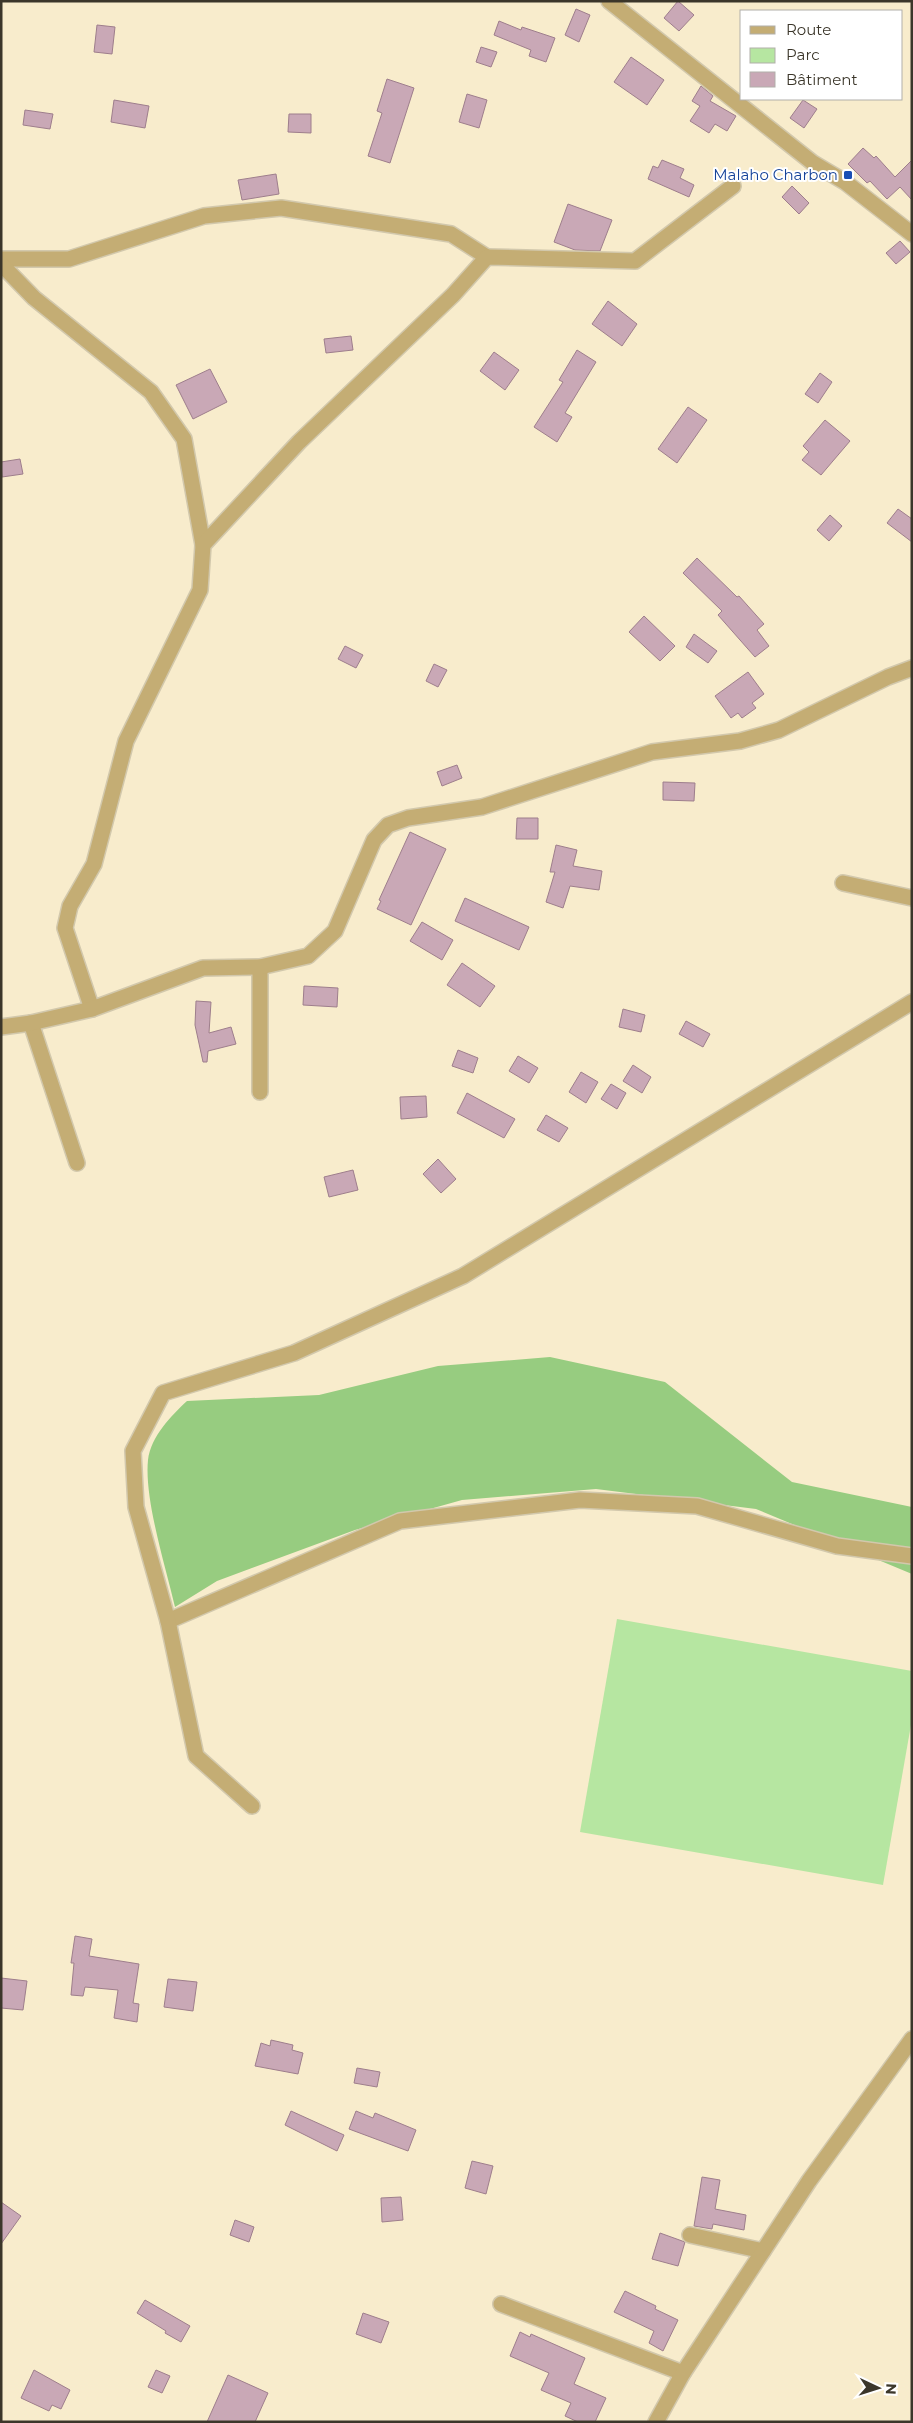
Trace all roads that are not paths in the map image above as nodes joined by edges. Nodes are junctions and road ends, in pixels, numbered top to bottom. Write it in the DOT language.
graph roads {
  1 [pos="609,1"];
  2 [pos="733,186"];
  3 [pos="912,234"];
  4 [pos="487,257"];
  5 [pos="1,259"];
  6 [pos="1,264"];
  7 [pos="203,545"];
  8 [pos="912,668"];
  9 [pos="843,883"];
  10 [pos="912,898"];
  11 [pos="260,967"];
  12 [pos="912,1002"];
  13 [pos="92,1009"];
  14 [pos="31,1023"];
  15 [pos="1,1026"];
  16 [pos="260,1092"];
  17 [pos="77,1163"];
  18 [pos="912,1556"];
  19 [pos="168,1621"];
  20 [pos="252,1806"];
  21 [pos="912,2039"];
  22 [pos="690,2234"];
  23 [pos="763,2251"];
  24 [pos="501,2304"];
  25 [pos="683,2373"];
  26 [pos="656,2422"];
  1 -- 3 [label="street"];
  2 -- 4 [label="street"];
  4 -- 5 [label="street"];
  4 -- 7 [label="street"];
  6 -- 7 [label="street"];
  7 -- 13 [label="street"];
  8 -- 11 [label="street"];
  9 -- 10 [label="street"];
  11 -- 13 [label="street"];
  11 -- 16 [label="street"];
  12 -- 19 [label="street"];
  13 -- 14 [label="street"];
  14 -- 15 [label="street"];
  14 -- 17 [label="street"];
  18 -- 19 [label="street"];
  19 -- 20 [label="street"];
  21 -- 23 [label="street"];
  22 -- 23 [label="street"];
  23 -- 25 [label="street"];
  24 -- 25 [label="street"];
  25 -- 26 [label="street"];
}
